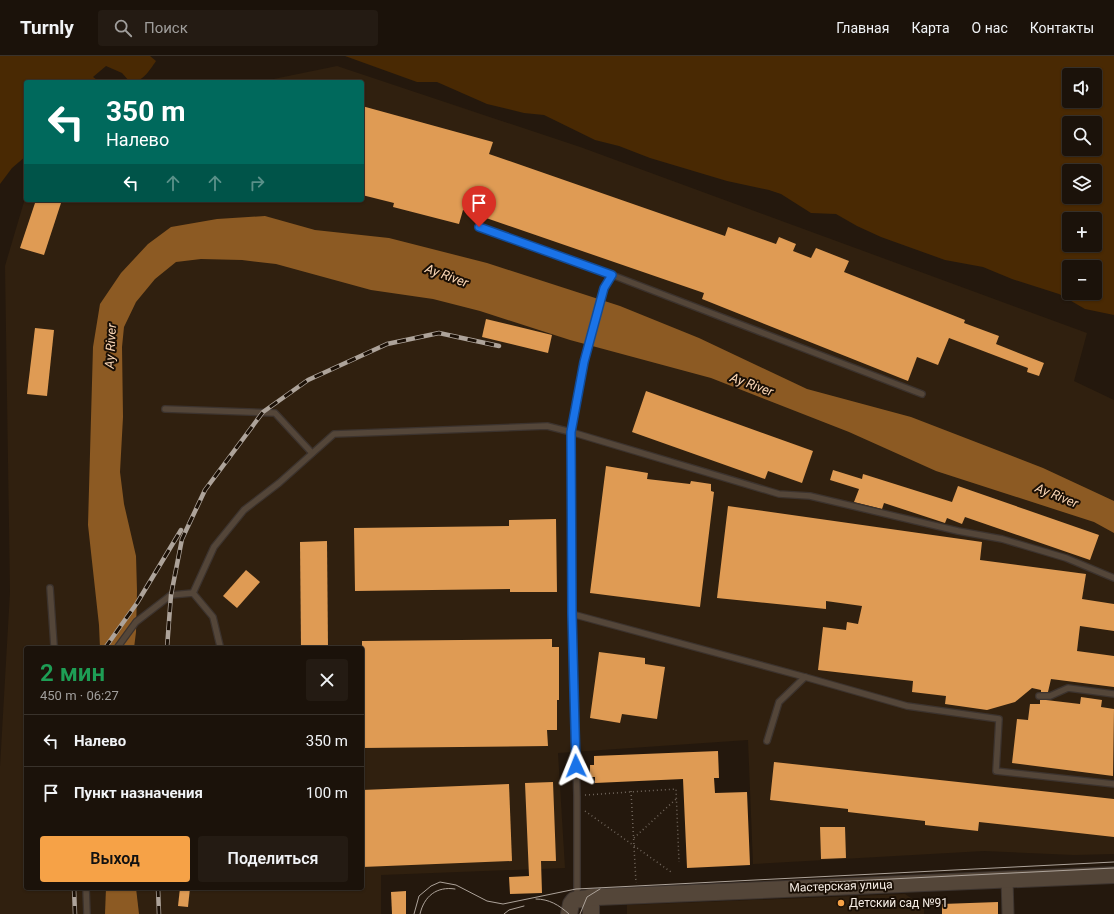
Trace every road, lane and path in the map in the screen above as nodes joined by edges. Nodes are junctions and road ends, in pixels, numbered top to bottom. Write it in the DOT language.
graph roads {
  1 [pos="479,227"];
  2 [pos="612,275"];
  3 [pos="922,394"];
  4 [pos="165,409"];
  5 [pos="571,432"];
  6 [pos="312,453"];
  7 [pos="1114,578"];
  8 [pos="50,588"];
  9 [pos="193,593"];
  10 [pos="572,614"];
  11 [pos="54,646"];
  12 [pos="118,646"];
  13 [pos="220,646"];
  14 [pos="805,677"];
  15 [pos="1114,694"];
  16 [pos="1039,696"];
  17 [pos="767,741"];
  18 [pos="1114,784"];
  19 [pos="631,791"];
  20 [pos="577,796"];
  21 [pos="676,799"];
  22 [pos="577,806"];
  23 [pos="634,838"];
  24 [pos="634,846"];
  25 [pos="679,862"];
  26 [pos="671,872"];
  27 [pos="1114,875"];
  28 [pos="1007,879"];
  29 [pos="86,890"];
  30 [pos="635,895"];
  31 [pos="577,903"];
  32 [pos="87,914"];
  33 [pos="592,914"];
  34 [pos="1008,914"];
  1 -- 2 [label="lane"];
  2 -- 3 [label="lane"];
  2 -- 5 [label="lane"];
  4 -- 6 [label="lane"];
  5 -- 6 [label="lane"];
  5 -- 7 [label="lane"];
  5 -- 10 [label="lane"];
  6 -- 9 [label="lane"];
  8 -- 11 [label="lane"];
  9 -- 12 [label="lane"];
  9 -- 13 [label="lane"];
  10 -- 14 [label="lane"];
  10 -- 20 [label="lane"];
  14 -- 17 [label="lane"];
  14 -- 18 [label="lane"];
  15 -- 16 [label="lane"];
  19 -- 20 [label="path"];
  19 -- 21 [label="path"];
  19 -- 23 [label="path"];
  20 -- 22 [label="lane"];
  21 -- 23 [label="path"];
  21 -- 25 [label="path"];
  22 -- 24 [label="path"];
  22 -- 31 [label="lane"];
  23 -- 24 [label="path"];
  24 -- 26 [label="path"];
  24 -- 30 [label="path"];
  27 -- 28 [label="main road, Мастерская улица"];
  28 -- 30 [label="main road, Мастерская улица"];
  28 -- 34 [label="street"];
  29 -- 32 [label="lane"];
  30 -- 31 [label="main road, Мастерская улица"];
  31 -- 33 [label="main road"];
}
